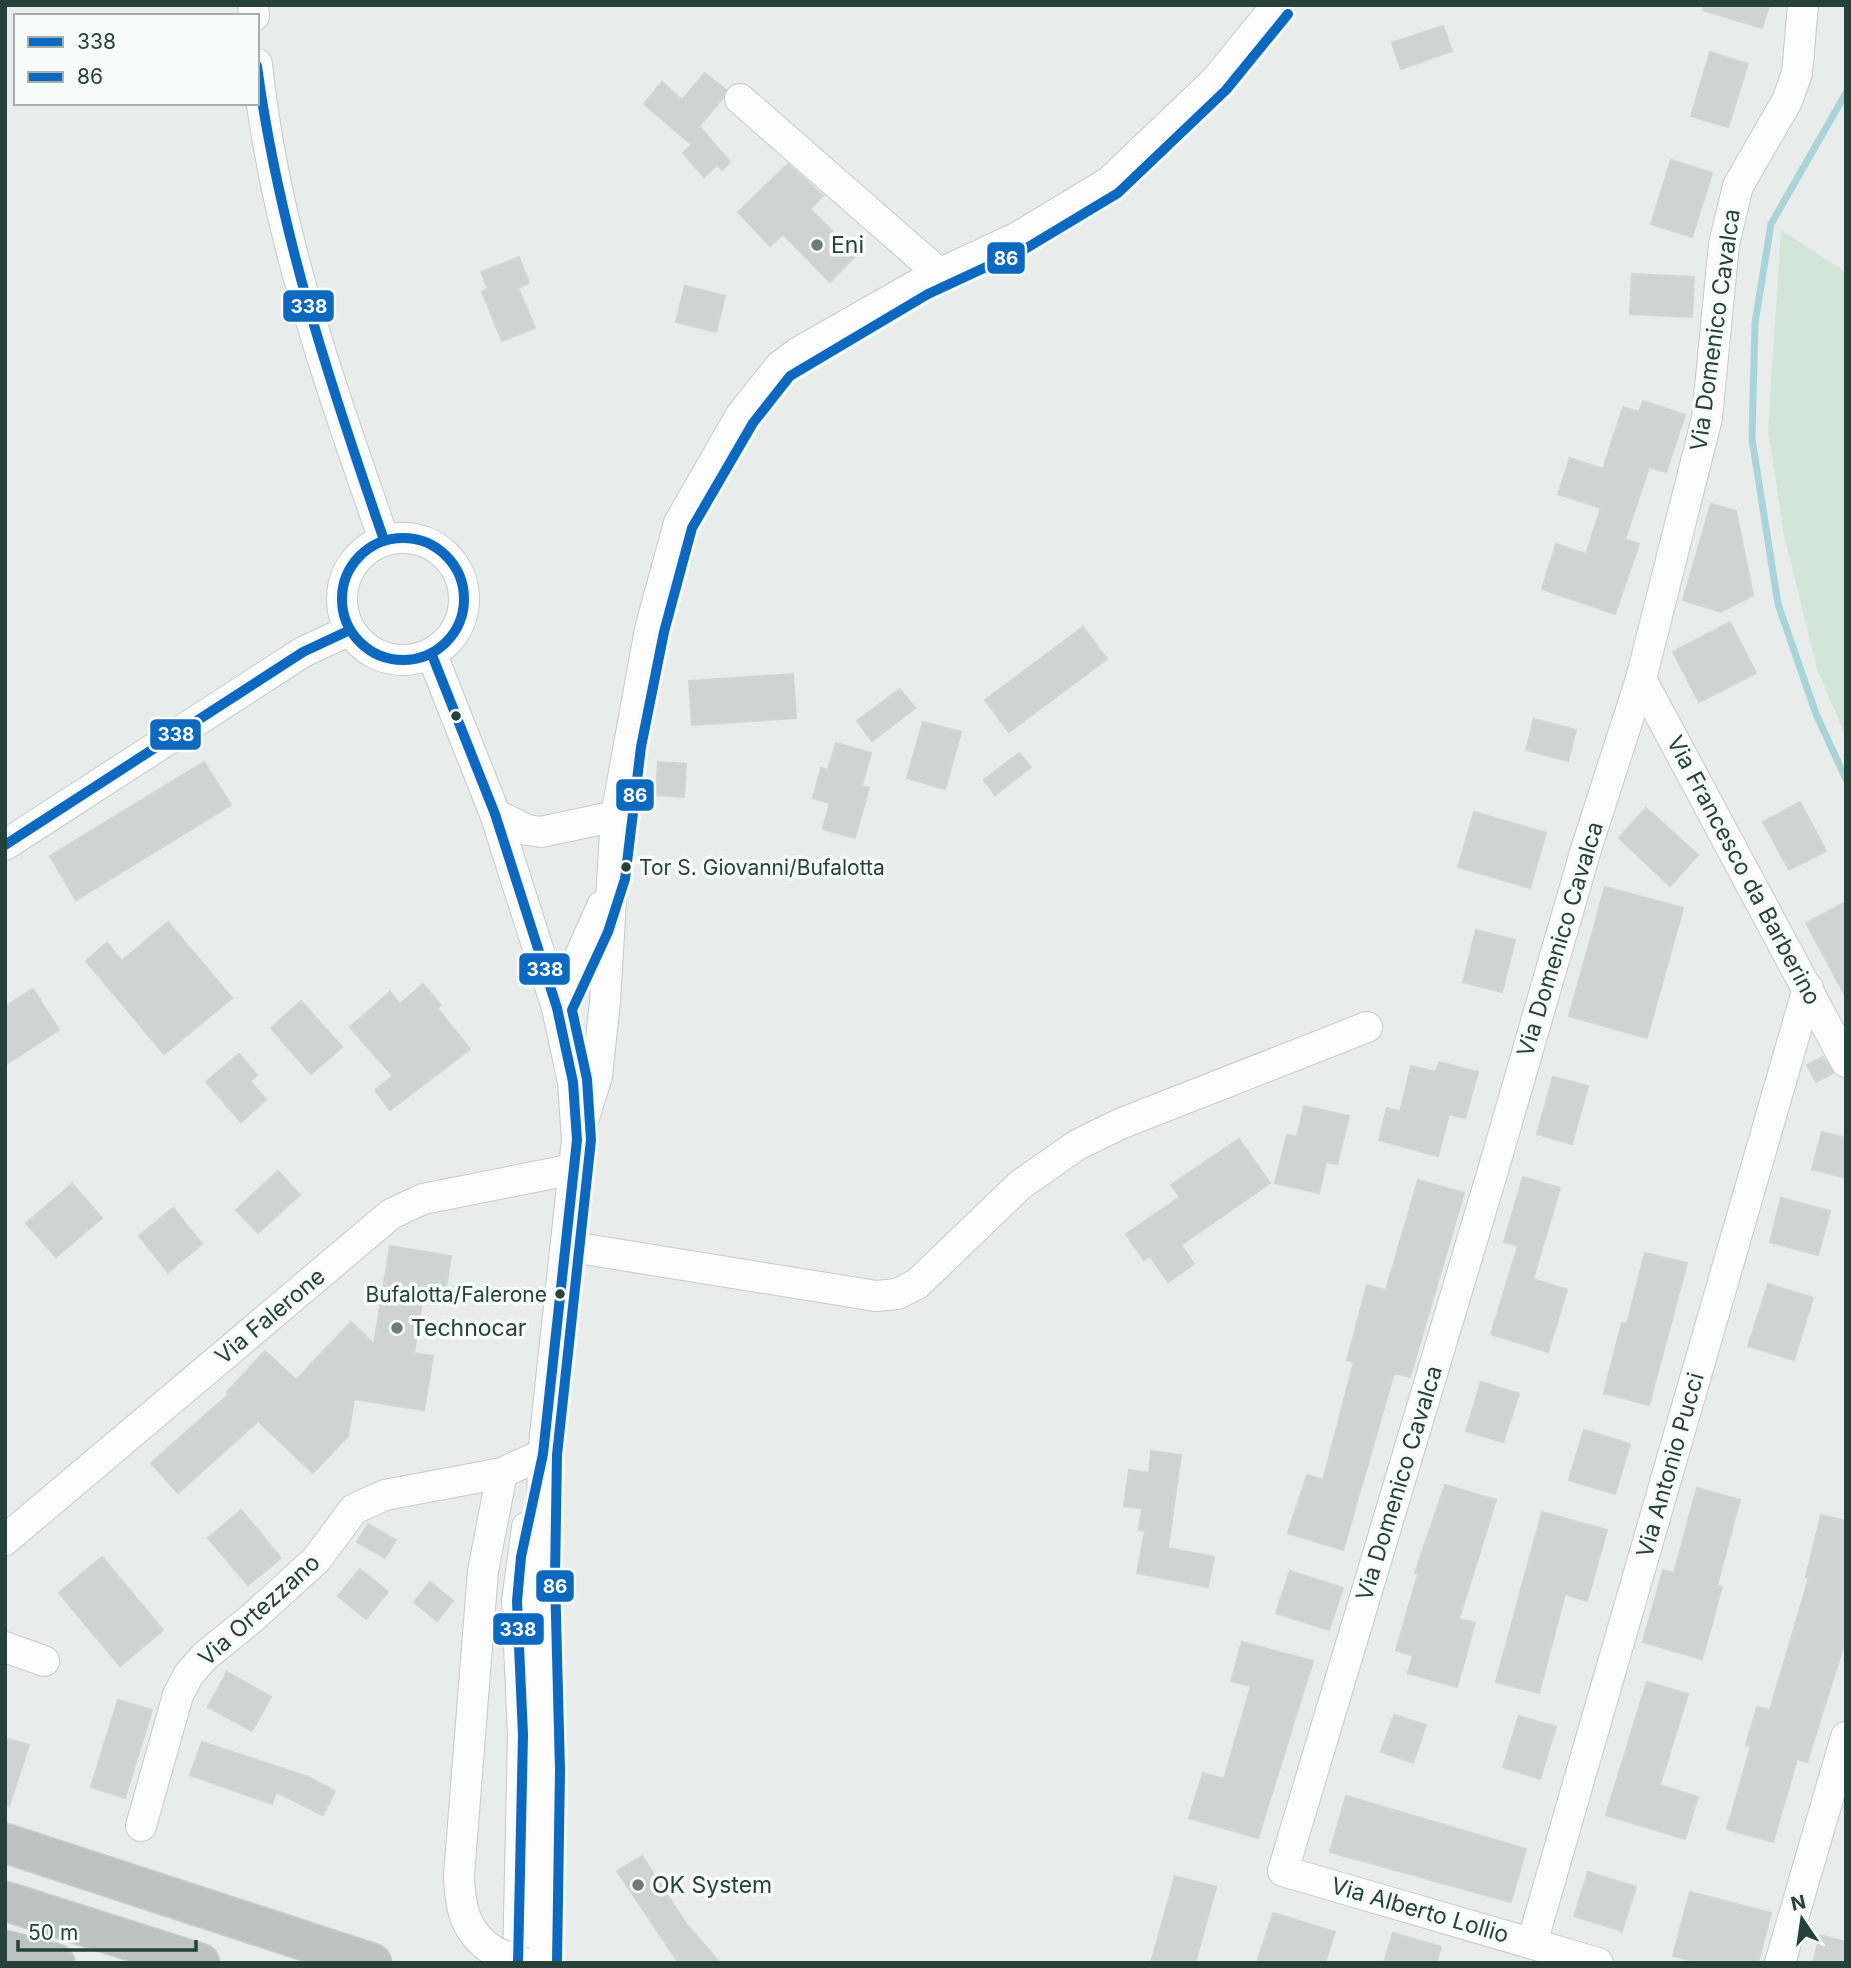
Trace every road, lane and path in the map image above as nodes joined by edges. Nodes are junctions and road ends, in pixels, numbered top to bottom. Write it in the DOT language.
graph roads {
  1 [pos="1277,5"];
  2 [pos="1802,5"];
  3 [pos="259,79"];
  4 [pos="740,99"];
  5 [pos="940,274"];
  6 [pos="384,540"];
  7 [pos="350,630"];
  8 [pos="432,655"];
  9 [pos="1641,679"];
  10 [pos="495,814"];
  11 [pos="616,816"];
  12 [pos="5,845"];
  13 [pos="611,876"];
  14 [pos="1808,988"];
  15 [pos="557,1008"];
  16 [pos="1367,1027"];
  17 [pos="1846,1062"];
  18 [pos="575,1154"];
  19 [pos="566,1246"];
  20 [pos="543,1454"];
  21 [pos="502,1473"];
  22 [pos="5,1540"];
  23 [pos="5,1647"];
  24 [pos="44,1661"];
  25 [pos="1846,1737"];
  26 [pos="141,1826"];
  27 [pos="5,1843"];
  28 [pos="1283,1871"];
  29 [pos="5,1901"];
  30 [pos="1532,1943"];
  31 [pos="5,1950"];
  32 [pos="506,1957"];
  33 [pos="55,1963"];
  34 [pos="200,1963"];
  35 [pos="372,1963"];
  36 [pos="524,1963"];
  37 [pos="543,1963"];
  38 [pos="1598,1963"];
  39 [pos="1780,1963"];
  1 -- 5 [label="street"];
  2 -- 9 [label="street, Via Domenico Cavalca"];
  3 -- 6 [label="street"];
  4 -- 5 [label="street"];
  5 -- 11 [label="street"];
  6 -- 7 [label="street"];
  6 -- 8 [label="street"];
  7 -- 8 [label="street"];
  7 -- 12 [label="street"];
  8 -- 10 [label="street"];
  9 -- 14 [label="street, Via Francesco da Barberino"];
  9 -- 28 [label="street, Via Domenico Cavalca"];
  10 -- 11 [label="street"];
  10 -- 15 [label="street"];
  11 -- 13 [label="street"];
  13 -- 15 [label="street"];
  13 -- 18 [label="street"];
  14 -- 17 [label="street, Via Francesco da Barberino"];
  14 -- 30 [label="street, Via Antonio Pucci"];
  15 -- 18 [label="street"];
  16 -- 19 [label="street"];
  18 -- 19 [label="street"];
  18 -- 22 [label="street, Via Falerone"];
  19 -- 20 [label="street"];
  20 -- 21 [label="street, Via Ortezzano"];
  20 -- 32 [label="street"];
  20 -- 37 [label="street"];
  21 -- 26 [label="street, Via Ortezzano"];
  21 -- 32 [label="street"];
  23 -- 24 [label="street"];
  25 -- 39 [label="street"];
  27 -- 35 [label="highway"];
  28 -- 30 [label="street, Via Alberto Lollio"];
  29 -- 34 [label="highway"];
  30 -- 38 [label="street, Via Alberto Lollio"];
  31 -- 33 [label="highway"];
  32 -- 36 [label="street, bridge"];
}
